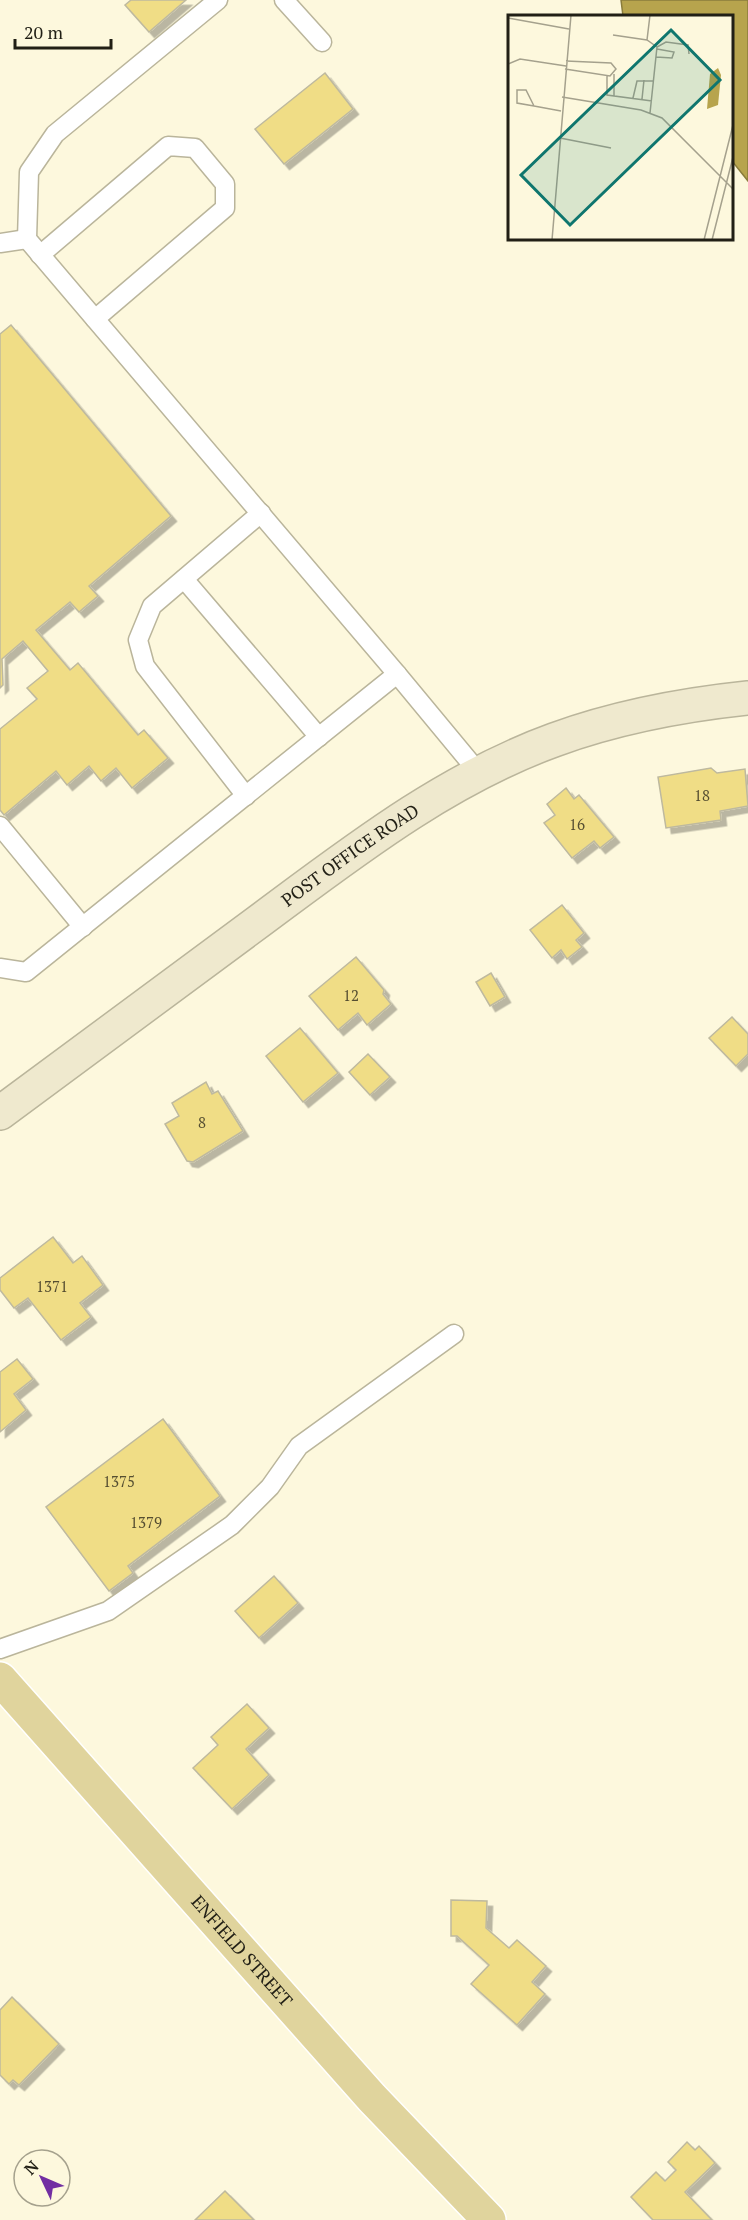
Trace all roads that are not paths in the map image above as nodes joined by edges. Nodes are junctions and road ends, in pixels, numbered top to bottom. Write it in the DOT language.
graph roads {
  1 [pos="218,0"];
  2 [pos="284,0"];
  3 [pos="322,42"];
  4 [pos="27,239"];
  5 [pos="0,243"];
  6 [pos="40,255"];
  7 [pos="95,318"];
  8 [pos="261,513"];
  9 [pos="184,579"];
  10 [pos="397,674"];
  11 [pos="748,698"];
  12 [pos="319,737"];
  13 [pos="478,773"];
  14 [pos="246,796"];
  15 [pos="0,826"];
  16 [pos="83,927"];
  17 [pos="0,968"];
  18 [pos="0,1113"];
  19 [pos="454,1334"];
  20 [pos="0,1649"];
  21 [pos="0,1679"];
  22 [pos="489,2220"];
  1 -- 4 [label="lane"];
  2 -- 3 [label="lane"];
  4 -- 5 [label="lane"];
  4 -- 6 [label="lane"];
  6 -- 7 [label="lane"];
  6 -- 7 [label="lane"];
  7 -- 8 [label="lane"];
  8 -- 9 [label="lane"];
  8 -- 10 [label="lane"];
  9 -- 12 [label="lane"];
  9 -- 14 [label="lane"];
  10 -- 12 [label="lane"];
  10 -- 13 [label="lane"];
  11 -- 13 [label="street, POST OFFICE ROAD"];
  12 -- 14 [label="lane"];
  13 -- 18 [label="street, POST OFFICE ROAD"];
  14 -- 16 [label="lane"];
  15 -- 16 [label="lane"];
  16 -- 17 [label="lane"];
  19 -- 20 [label="lane"];
  21 -- 22 [label="main road, ENFIELD STREET"];
}
